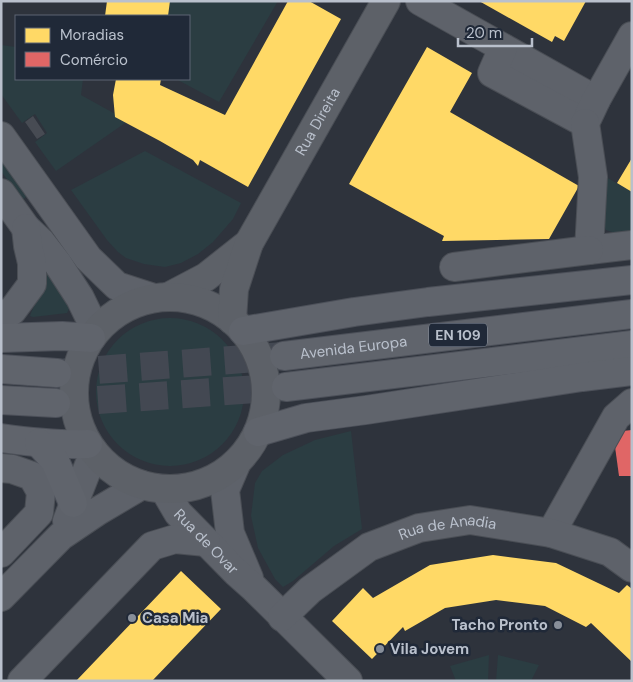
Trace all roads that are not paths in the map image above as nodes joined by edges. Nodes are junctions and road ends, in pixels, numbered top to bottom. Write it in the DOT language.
graph roads {
  1 [pos="386,1"];
  2 [pos="420,1"];
  3 [pos="632,36"];
  4 [pos="590,111"];
  5 [pos="1,136"];
  6 [pos="1,193"];
  7 [pos="26,228"];
  8 [pos="249,243"];
  9 [pos="632,245"];
  10 [pos="589,250"];
  11 [pos="454,267"];
  12 [pos="632,280"];
  13 [pos="161,297"];
  14 [pos="632,314"];
  15 [pos="1,316"];
  16 [pos="237,325"];
  17 [pos="93,334"];
  18 [pos="1,338"];
  19 [pos="632,345"];
  20 [pos="284,356"];
  21 [pos="1,369"];
  22 [pos="632,371"];
  23 [pos="57,373"];
  24 [pos="286,388"];
  25 [pos="1,400"];
  26 [pos="632,402"];
  27 [pos="56,403"];
  28 [pos="258,432"];
  29 [pos="1,438"];
  30 [pos="39,443"];
  31 [pos="91,448"];
  32 [pos="237,462"];
  33 [pos="1,468"];
  34 [pos="153,487"];
  35 [pos="74,503"];
  36 [pos="550,533"];
  37 [pos="61,536"];
  38 [pos="206,542"];
  39 [pos="1,553"];
  40 [pos="632,568"];
  41 [pos="254,588"];
  42 [pos="1,597"];
  43 [pos="282,617"];
  44 [pos="22,681"];
  45 [pos="348,681"];
  1 -- 8 [label="main road, Rua Direita"];
  2 -- 4 [label="street"];
  3 -- 4 [label="street"];
  4 -- 10 [label="street"];
  5 -- 13 [label="street"];
  6 -- 7 [label="street"];
  7 -- 15 [label="street"];
  7 -- 17 [label="street"];
  8 -- 13 [label="main road"];
  8 -- 16 [label="main road"];
  9 -- 10 [label="street"];
  10 -- 11 [label="street"];
  12 -- 16 [label="main road"];
  13 -- 16 [label="main road"];
  13 -- 17 [label="main road"];
  14 -- 20 [label="main road, Avenida Europa / EN 109"];
  16 -- 28 [label="main road"];
  17 -- 18 [label="main road"];
  17 -- 31 [label="main road"];
  19 -- 24 [label="main road, EN 109"];
  21 -- 23 [label="main road"];
  22 -- 28 [label="main road"];
  25 -- 27 [label="main road"];
  26 -- 36 [label="street"];
  28 -- 32 [label="main road"];
  29 -- 30 [label="main road"];
  30 -- 31 [label="main road"];
  30 -- 35 [label="main road"];
  31 -- 34 [label="main road"];
  31 -- 35 [label="street"];
  32 -- 34 [label="main road"];
  32 -- 41 [label="street, Rua de Ovar"];
  33 -- 39 [label="street"];
  34 -- 37 [label="street"];
  34 -- 38 [label="street, Rua de Ovar"];
  35 -- 37 [label="street"];
  36 -- 40 [label="street, Rua de Anadia"];
  36 -- 43 [label="street, Rua de Anadia"];
  37 -- 42 [label="street"];
  38 -- 41 [label="street, Rua de Ovar"];
  38 -- 44 [label="street"];
  41 -- 43 [label="street, Rua de Ovar"];
  43 -- 45 [label="street, Rua de Ovar"];
}
